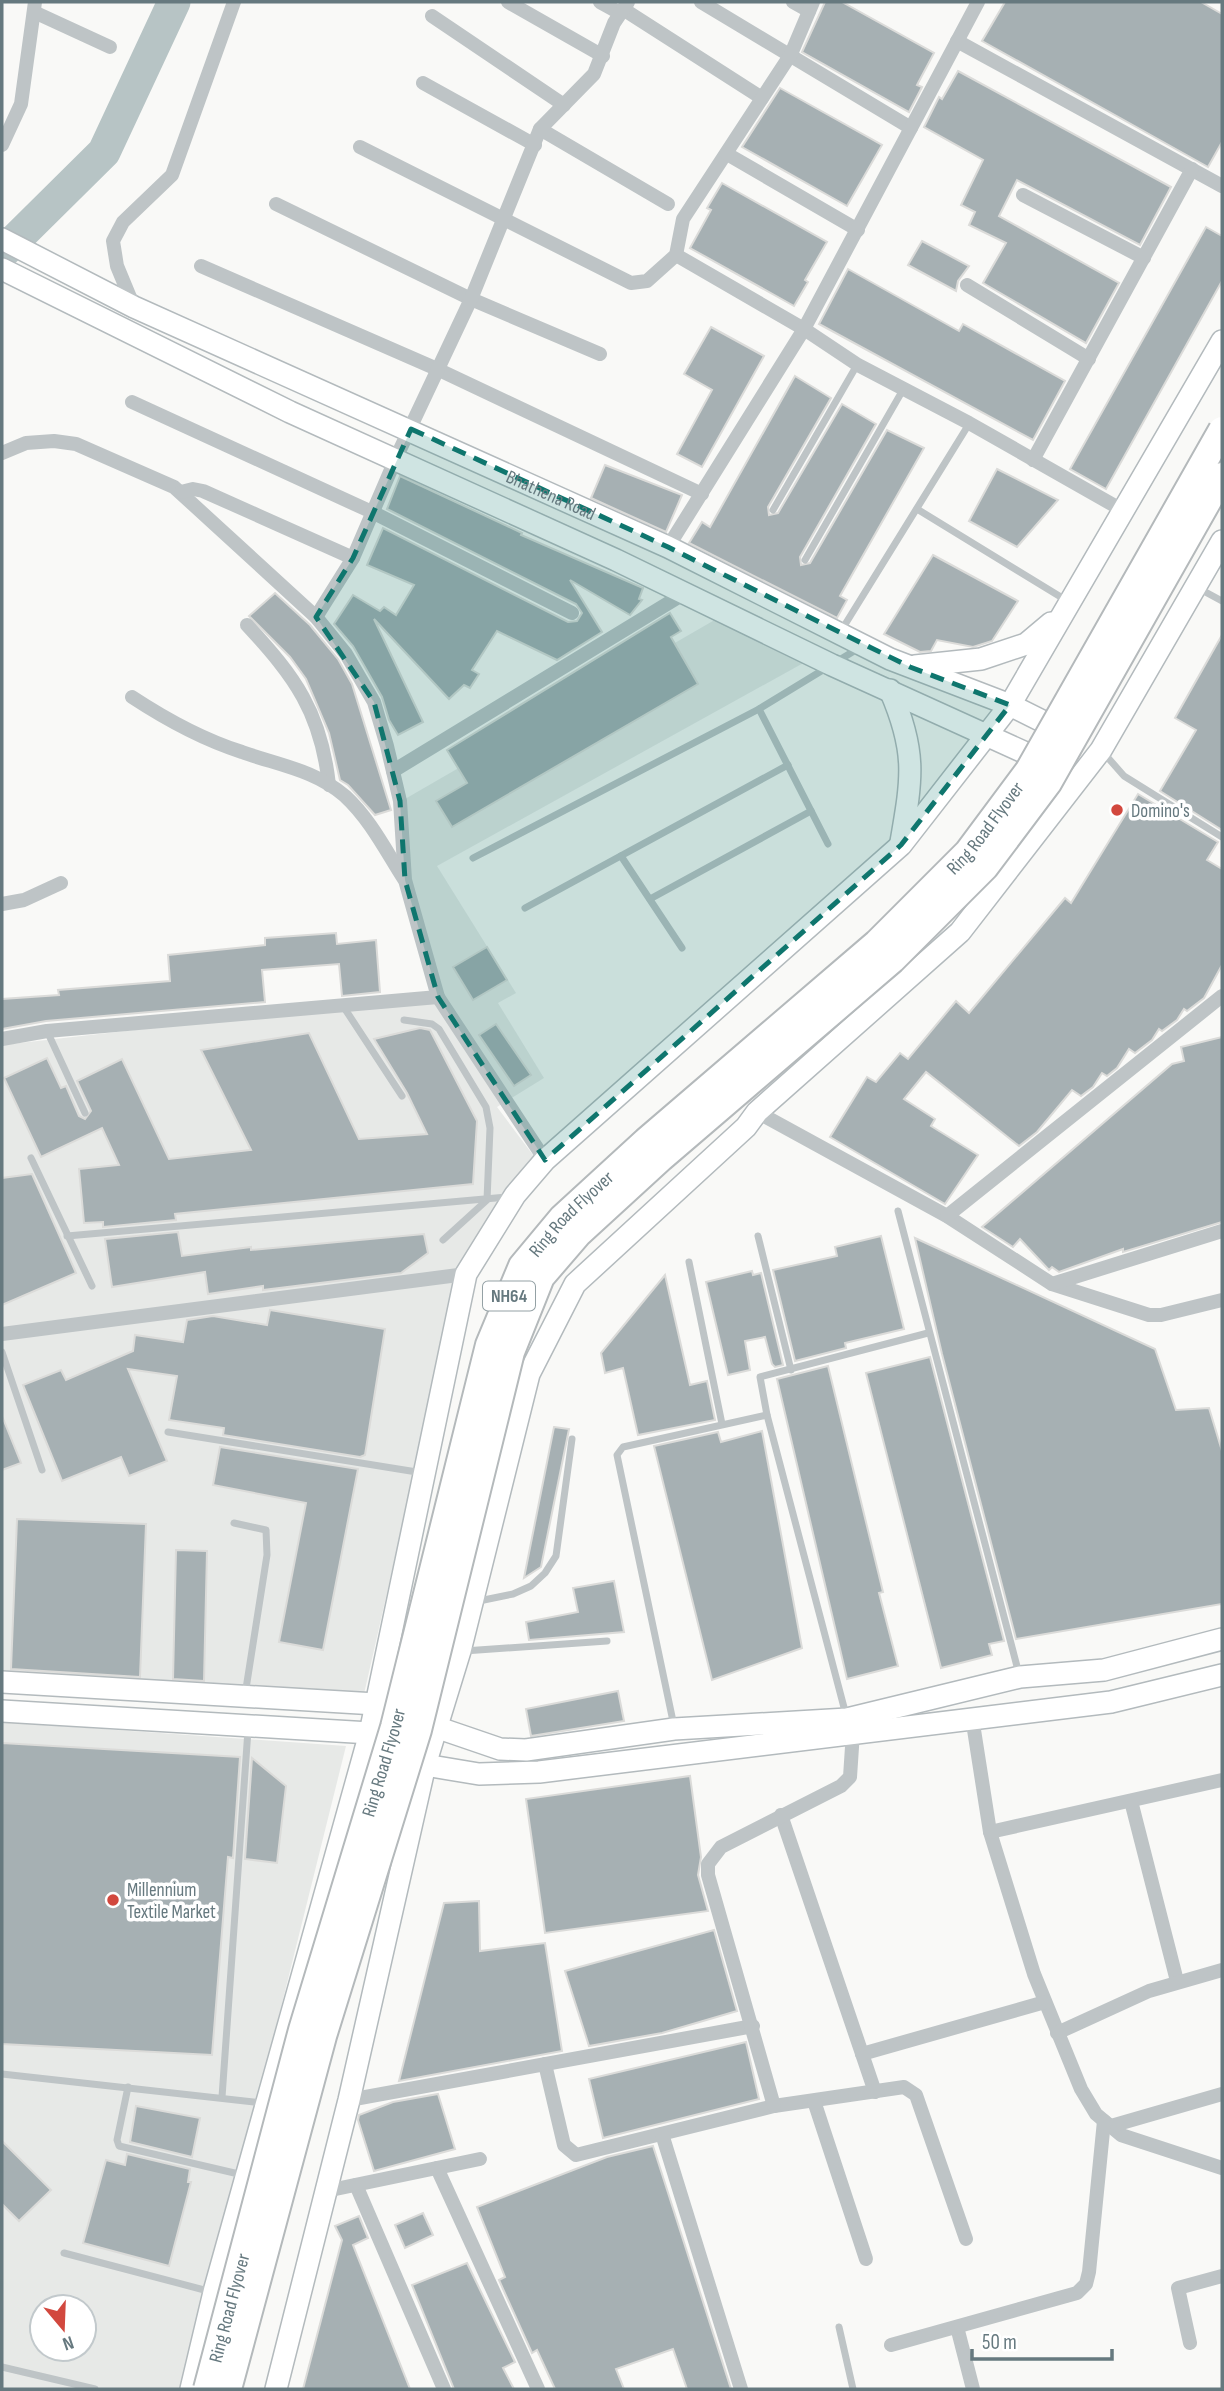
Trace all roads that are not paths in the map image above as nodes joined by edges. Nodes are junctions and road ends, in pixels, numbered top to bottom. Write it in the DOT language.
graph roads {
  1 [pos="234,2"];
  2 [pos="508,2"];
  3 [pos="600,2"];
  4 [pos="701,2"];
  5 [pos="793,2"];
  6 [pos="978,2"];
  7 [pos="811,6"];
  8 [pos="34,7"];
  9 [pos="624,8"];
  10 [pos="432,16"];
  11 [pos="957,41"];
  12 [pos="110,47"];
  13 [pos="791,54"];
  14 [pos="603,56"];
  15 [pos="423,83"];
  16 [pos="762,98"];
  17 [pos="564,105"];
  18 [pos="911,128"];
  19 [pos="540,129"];
  20 [pos="2,145"];
  21 [pos="536,145"];
  22 [pos="360,147"];
  23 [pos="727,154"];
  24 [pos="1192,169"];
  25 [pos="1222,186"];
  26 [pos="1023,195"];
  27 [pos="276,204"];
  28 [pos="668,204"];
  29 [pos="504,219"];
  30 [pos="858,230"];
  31 [pos="2,239"];
  32 [pos="676,255"];
  33 [pos="1144,258"];
  34 [pos="201,266"];
  35 [pos="2,269"];
  36 [pos="967,285"];
  37 [pos="471,299"];
  38 [pos="134,307"];
  39 [pos="804,329"];
  40 [pos="1222,341"];
  41 [pos="600,354"];
  42 [pos="1088,359"];
  43 [pos="858,365"];
  44 [pos="437,369"];
  45 [pos="904,387"];
  46 [pos="132,402"];
  47 [pos="969,423"];
  48 [pos="411,429"];
  49 [pos="1222,430"];
  50 [pos="2,453"];
  51 [pos="396,458"];
  52 [pos="1033,460"];
  53 [pos="1222,476"];
  54 [pos="181,492"];
  55 [pos="702,494"];
  56 [pos="917,509"];
  57 [pos="773,510"];
  58 [pos="1124,511"];
  59 [pos="372,512"];
  60 [pos="1222,541"];
  61 [pos="668,547"];
  62 [pos="353,558"];
  63 [pos="804,560"];
  64 [pos="1195,586"];
  65 [pos="685,593"];
  66 [pos="1222,601"];
  67 [pos="1066,608"];
  68 [pos="572,613"];
  69 [pos="316,617"];
  70 [pos="247,625"];
  71 [pos="840,632"];
  72 [pos="866,644"];
  73 [pos="832,665"];
  74 [pos="910,667"];
  75 [pos="890,690"];
  76 [pos="132,697"];
  77 [pos="1010,705"];
  78 [pos="759,709"];
  79 [pos="988,733"];
  80 [pos="1101,750"];
  81 [pos="788,765"];
  82 [pos="393,771"];
  83 [pos="1080,779"];
  84 [pos="329,785"];
  85 [pos="811,811"];
  86 [pos="1222,837"];
  87 [pos="828,844"];
  88 [pos="901,845"];
  89 [pos="621,856"];
  90 [pos="473,858"];
  91 [pos="405,880"];
  92 [pos="61,883"];
  93 [pos="650,899"];
  94 [pos="2,904"];
  95 [pos="526,908"];
  96 [pos="682,948"];
  97 [pos="1222,996"];
  98 [pos="438,997"];
  99 [pos="342,1006"];
  100 [pos="404,1020"];
  101 [pos="47,1031"];
  102 [pos="2,1039"];
  103 [pos="402,1096"];
  104 [pos="757,1112"];
  105 [pos="85,1113"];
  106 [pos="31,1158"];
  107 [pos="545,1160"];
  108 [pos="515,1195"];
  109 [pos="487,1200"];
  110 [pos="898,1211"];
  111 [pos="947,1216"];
  112 [pos="1222,1231"];
  113 [pos="67,1236"];
  114 [pos="758,1236"];
  115 [pos="443,1240"];
  116 [pos="689,1262"];
  117 [pos="466,1274"];
  118 [pos="1052,1284"];
  119 [pos="92,1286"];
  120 [pos="1222,1300"];
  121 [pos="928,1333"];
  122 [pos="2,1334"];
  123 [pos="2,1352"];
  124 [pos="791,1370"];
  125 [pos="767,1415"];
  126 [pos="722,1424"];
  127 [pos="168,1432"];
  128 [pos="572,1439"];
  129 [pos="42,1471"];
  130 [pos="424,1473"];
  131 [pos="234,1523"];
  132 [pos="472,1602"];
  133 [pos="1222,1639"];
  134 [pos="607,1641"];
  135 [pos="460,1651"];
  136 [pos="1222,1675"];
  137 [pos="1020,1677"];
  138 [pos="2,1682"];
  139 [pos="245,1696"];
  140 [pos="376,1704"];
  141 [pos="2,1711"];
  142 [pos="972,1717"];
  143 [pos="850,1725"];
  144 [pos="248,1726"];
  145 [pos="438,1728"];
  146 [pos="674,1729"];
  147 [pos="370,1733"];
  148 [pos="425,1765"];
  149 [pos="1222,1780"];
  150 [pos="1131,1801"];
  151 [pos="781,1815"];
  152 [pos="990,1832"];
  153 [pos="1222,1970"];
  154 [pos="1177,1981"];
  155 [pos="1045,2001"];
  156 [pos="753,2026"];
  157 [pos="1057,2034"];
  158 [pos="862,2054"];
  159 [pos="545,2064"];
  160 [pos="2,2074"];
  161 [pos="128,2087"];
  162 [pos="874,2092"];
  163 [pos="1222,2094"];
  164 [pos="222,2097"];
  165 [pos="349,2099"];
  166 [pos="814,2101"];
  167 [pos="267,2103"];
  168 [pos="774,2106"];
  169 [pos="1107,2124"];
  170 [pos="662,2134"];
  171 [pos="480,2159"];
  172 [pos="437,2168"];
  173 [pos="1222,2168"];
  174 [pos="247,2176"];
  175 [pos="356,2185"];
  176 [pos="326,2191"];
  177 [pos="967,2239"];
  178 [pos="64,2253"];
  179 [pos="866,2259"];
  180 [pos="1222,2276"];
  181 [pos="214,2293"];
  182 [pos="839,2327"];
  183 [pos="957,2327"];
  184 [pos="1190,2343"];
  185 [pos="891,2345"];
  186 [pos="2,2367"];
  187 [pos="95,2389"];
  188 [pos="191,2389"];
  189 [pos="207,2389"];
  190 [pos="228,2389"];
  191 [pos="276,2389"];
  192 [pos="444,2389"];
  193 [pos="538,2389"];
  194 [pos="741,2389"];
  195 [pos="853,2389"];
  196 [pos="973,2389"];
  1 -- 38 [label="street"];
  2 -- 14 [label="street"];
  3 -- 9 [label="street"];
  4 -- 13 [label="street"];
  5 -- 7 [label="street"];
  6 -- 11 [label="street"];
  7 -- 13 [label="street"];
  8 -- 12 [label="street"];
  8 -- 20 [label="street"];
  9 -- 14 [label="street"];
  9 -- 16 [label="street"];
  10 -- 17 [label="street"];
  11 -- 18 [label="street"];
  11 -- 24 [label="street"];
  13 -- 16 [label="street"];
  13 -- 18 [label="street"];
  14 -- 17 [label="street"];
  15 -- 21 [label="street"];
  16 -- 23 [label="street"];
  17 -- 19 [label="street"];
  18 -- 30 [label="street"];
  19 -- 21 [label="street"];
  19 -- 28 [label="street"];
  21 -- 29 [label="street"];
  22 -- 29 [label="street"];
  23 -- 30 [label="street"];
  23 -- 32 [label="street"];
  24 -- 25 [label="street"];
  24 -- 33 [label="street"];
  26 -- 33 [label="street"];
  27 -- 37 [label="street"];
  29 -- 32 [label="street"];
  29 -- 37 [label="street"];
  30 -- 39 [label="street"];
  31 -- 38 [label="street, Bhathena Road"];
  32 -- 39 [label="street"];
  33 -- 42 [label="street"];
  34 -- 44 [label="street"];
  35 -- 51 [label="street"];
  36 -- 42 [label="street"];
  37 -- 41 [label="street"];
  37 -- 44 [label="street"];
  38 -- 48 [label="street, Bhathena Road"];
  39 -- 43 [label="street"];
  39 -- 55 [label="street"];
  40 -- 58 [label="street"];
  42 -- 52 [label="street"];
  43 -- 45 [label="street"];
  43 -- 57 [label="lane"];
  44 -- 48 [label="street"];
  44 -- 55 [label="street"];
  45 -- 47 [label="street"];
  45 -- 63 [label="lane"];
  46 -- 59 [label="street"];
  47 -- 52 [label="street"];
  47 -- 56 [label="lane"];
  48 -- 51 [label="street"];
  48 -- 61 [label="street, Bhathena Road"];
  49 -- 189 [label="highway, Ring Road Flyover / NH64, bridge"];
  50 -- 54 [label="street"];
  51 -- 59 [label="street"];
  51 -- 65 [label="street"];
  52 -- 58 [label="street"];
  53 -- 190 [label="highway, Ring Road Flyover / NH64, bridge"];
  54 -- 62 [label="street"];
  54 -- 69 [label="street"];
  55 -- 61 [label="street"];
  56 -- 67 [label="lane"];
  56 -- 71 [label="lane"];
  58 -- 67 [label="street"];
  59 -- 62 [label="street"];
  59 -- 68 [label="street"];
  60 -- 64 [label="street"];
  61 -- 71 [label="street, Bhathena Road"];
  62 -- 69 [label="street"];
  64 -- 66 [label="lane"];
  64 -- 80 [label="street"];
  65 -- 73 [label="street"];
  65 -- 82 [label="street"];
  67 -- 74 [label="street"];
  67 -- 77 [label="street"];
  69 -- 82 [label="street"];
  70 -- 84 [label="street"];
  71 -- 72 [label="street, Bhathena Road"];
  72 -- 73 [label="lane"];
  72 -- 74 [label="street, Bhathena Road"];
  73 -- 75 [label="street"];
  73 -- 78 [label="lane"];
  74 -- 77 [label="street, Bhathena Road"];
  75 -- 79 [label="street"];
  75 -- 88 [label="street"];
  76 -- 84 [label="street"];
  77 -- 79 [label="street"];
  77 -- 80 [label="street, Bhathena Road"];
  78 -- 81 [label="lane"];
  78 -- 90 [label="lane"];
  79 -- 83 [label="street"];
  79 -- 88 [label="street"];
  80 -- 83 [label="street"];
  80 -- 86 [label="lane"];
  81 -- 85 [label="lane"];
  81 -- 89 [label="lane"];
  82 -- 91 [label="street"];
  83 -- 104 [label="street"];
  84 -- 91 [label="street"];
  85 -- 87 [label="lane"];
  85 -- 93 [label="lane"];
  88 -- 107 [label="street"];
  89 -- 93 [label="lane"];
  89 -- 95 [label="lane"];
  91 -- 98 [label="street"];
  92 -- 94 [label="street"];
  93 -- 96 [label="lane"];
  97 -- 111 [label="street"];
  98 -- 99 [label="street"];
  98 -- 107 [label="street"];
  99 -- 101 [label="street"];
  99 -- 103 [label="lane"];
  100 -- 109 [label="lane"];
  101 -- 102 [label="street"];
  101 -- 105 [label="lane"];
  104 -- 111 [label="street"];
  104 -- 132 [label="street"];
  106 -- 113 [label="lane"];
  107 -- 108 [label="street"];
  108 -- 109 [label="lane"];
  108 -- 117 [label="street"];
  109 -- 113 [label="lane"];
  109 -- 115 [label="lane"];
  110 -- 121 [label="lane"];
  111 -- 118 [label="street"];
  112 -- 118 [label="street"];
  113 -- 119 [label="lane"];
  114 -- 124 [label="lane"];
  116 -- 126 [label="lane"];
  117 -- 122 [label="street"];
  117 -- 130 [label="street"];
  118 -- 120 [label="street"];
  121 -- 124 [label="lane"];
  121 -- 137 [label="lane"];
  123 -- 129 [label="lane"];
  124 -- 125 [label="lane"];
  125 -- 126 [label="lane"];
  125 -- 143 [label="lane"];
  126 -- 146 [label="lane"];
  127 -- 130 [label="lane"];
  128 -- 132 [label="lane"];
  130 -- 140 [label="street"];
  131 -- 139 [label="lane"];
  132 -- 135 [label="street"];
  133 -- 137 [label="street"];
  134 -- 135 [label="lane"];
  135 -- 145 [label="street"];
  136 -- 142 [label="street"];
  137 -- 143 [label="street"];
  138 -- 139 [label="street"];
  139 -- 140 [label="street"];
  140 -- 145 [label="street"];
  140 -- 147 [label="street"];
  141 -- 144 [label="street"];
  142 -- 143 [label="street"];
  142 -- 152 [label="street"];
  143 -- 146 [label="street"];
  143 -- 148 [label="street"];
  143 -- 151 [label="street"];
  144 -- 147 [label="street"];
  144 -- 164 [label="lane"];
  145 -- 146 [label="street"];
  145 -- 148 [label="street"];
  147 -- 148 [label="street"];
  147 -- 167 [label="street"];
  148 -- 165 [label="street"];
  149 -- 150 [label="street"];
  150 -- 152 [label="street"];
  150 -- 154 [label="street"];
  151 -- 156 [label="street"];
  151 -- 158 [label="street"];
  152 -- 155 [label="street"];
  153 -- 154 [label="street"];
  154 -- 157 [label="street"];
  155 -- 157 [label="street"];
  155 -- 158 [label="street"];
  156 -- 159 [label="street"];
  156 -- 168 [label="street"];
  157 -- 169 [label="street"];
  158 -- 162 [label="street"];
  159 -- 165 [label="street"];
  159 -- 170 [label="street"];
  160 -- 161 [label="lane"];
  161 -- 164 [label="lane"];
  161 -- 174 [label="lane"];
  162 -- 166 [label="street"];
  162 -- 177 [label="street"];
  163 -- 169 [label="street"];
  164 -- 167 [label="lane"];
  165 -- 176 [label="street"];
  166 -- 168 [label="street"];
  166 -- 179 [label="street"];
  167 -- 174 [label="street"];
  168 -- 170 [label="street"];
  169 -- 173 [label="street"];
  169 -- 183 [label="street"];
  170 -- 194 [label="street"];
  171 -- 172 [label="street"];
  172 -- 175 [label="street"];
  172 -- 193 [label="street"];
  174 -- 181 [label="street"];
  175 -- 176 [label="street"];
  175 -- 192 [label="street"];
  176 -- 191 [label="street"];
  178 -- 181 [label="lane"];
  180 -- 184 [label="street"];
  181 -- 188 [label="street"];
  182 -- 195 [label="lane"];
  183 -- 185 [label="street"];
  183 -- 196 [label="street"];
  186 -- 187 [label="lane"];
}
